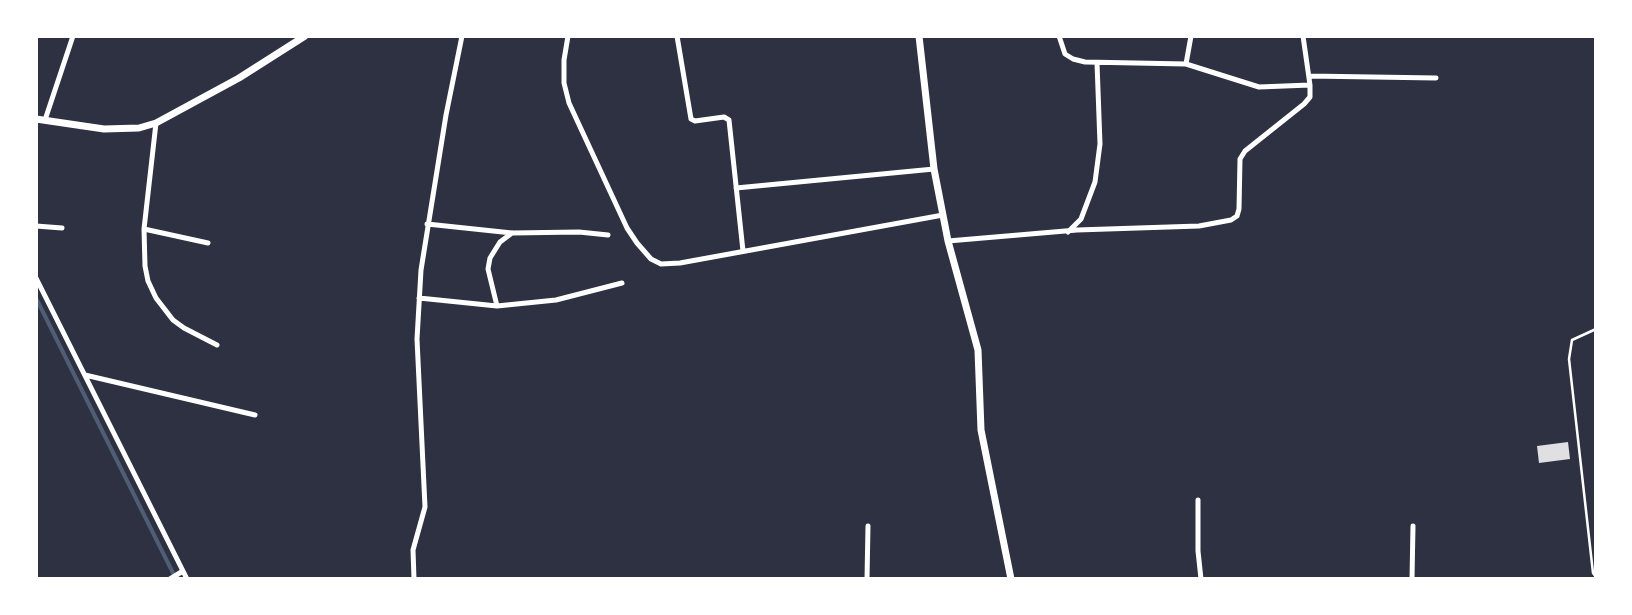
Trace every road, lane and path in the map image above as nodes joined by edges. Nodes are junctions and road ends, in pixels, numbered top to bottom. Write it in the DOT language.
graph roads {
  1 [pos="73,36"];
  2 [pos="305,36"];
  3 [pos="462,36"];
  4 [pos="568,36"];
  5 [pos="677,36"];
  6 [pos="919,36"];
  7 [pos="1059,36"];
  8 [pos="1191,36"];
  9 [pos="1303,36"];
  10 [pos="1096,63"];
  11 [pos="1186,64"];
  12 [pos="1309,76"];
  13 [pos="1436,78"];
  14 [pos="1310,85"];
  15 [pos="36,119"];
  16 [pos="45,120"];
  17 [pos="156,122"];
  18 [pos="934,169"];
  19 [pos="736,188"];
  20 [pos="943,215"];
  21 [pos="427,224"];
  22 [pos="36,226"];
  23 [pos="62,228"];
  24 [pos="144,229"];
  25 [pos="1068,232"];
  26 [pos="512,233"];
  27 [pos="608,235"];
  28 [pos="948,241"];
  29 [pos="208,243"];
  30 [pos="743,251"];
  31 [pos="36,278"];
  32 [pos="622,282"];
  33 [pos="419,298"];
  34 [pos="497,306"];
  35 [pos="1596,329"];
  36 [pos="217,345"];
  37 [pos="85,376"];
  38 [pos="255,415"];
  39 [pos="1198,500"];
  40 [pos="868,526"];
  41 [pos="1413,526"];
  42 [pos="182,572"];
  43 [pos="1596,577"];
  44 [pos="170,579"];
  45 [pos="187,579"];
  46 [pos="414,579"];
  47 [pos="867,579"];
  48 [pos="1011,579"];
  49 [pos="1201,579"];
  50 [pos="1412,579"];
  1 -- 16 [label="street"];
  2 -- 17 [label="street"];
  3 -- 21 [label="street"];
  4 -- 30 [label="street"];
  5 -- 19 [label="street"];
  6 -- 18 [label="street"];
  7 -- 10 [label="street"];
  8 -- 11 [label="street"];
  9 -- 12 [label="street"];
  10 -- 11 [label="street"];
  10 -- 25 [label="street"];
  11 -- 14 [label="street"];
  12 -- 13 [label="street"];
  12 -- 14 [label="street"];
  14 -- 25 [label="street"];
  15 -- 16 [label="street"];
  16 -- 17 [label="street"];
  17 -- 24 [label="street"];
  18 -- 19 [label="street"];
  18 -- 20 [label="street"];
  19 -- 30 [label="street"];
  20 -- 28 [label="street"];
  20 -- 30 [label="street"];
  21 -- 26 [label="street"];
  21 -- 33 [label="street"];
  22 -- 23 [label="street"];
  24 -- 29 [label="street"];
  24 -- 36 [label="street"];
  25 -- 28 [label="street"];
  26 -- 27 [label="street"];
  26 -- 34 [label="street"];
  28 -- 48 [label="street"];
  31 -- 37 [label="street"];
  32 -- 34 [label="street"];
  33 -- 34 [label="street"];
  33 -- 46 [label="street"];
  35 -- 43 [label="lane"];
  37 -- 38 [label="street"];
  37 -- 42 [label="street"];
  39 -- 49 [label="street"];
  40 -- 47 [label="street"];
  41 -- 50 [label="street"];
  42 -- 44 [label="street"];
  42 -- 45 [label="street"];
}
